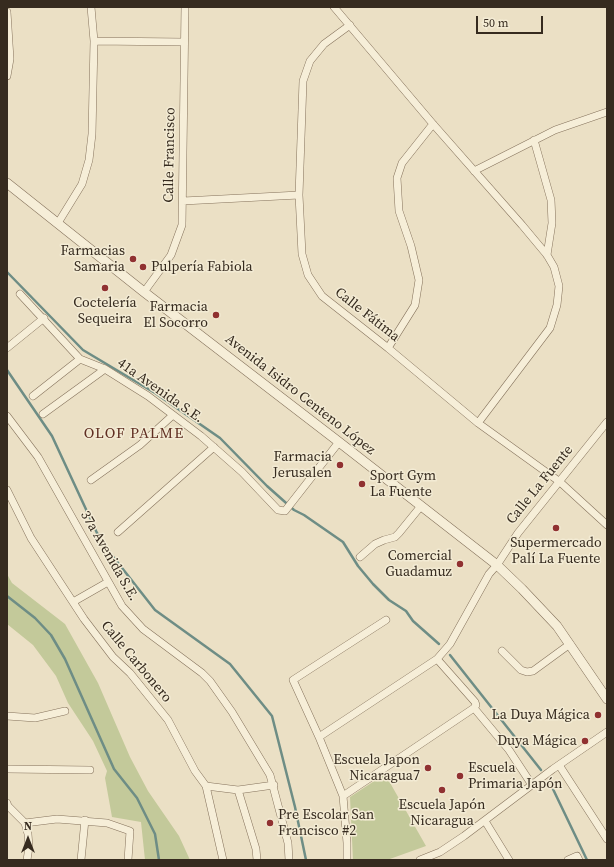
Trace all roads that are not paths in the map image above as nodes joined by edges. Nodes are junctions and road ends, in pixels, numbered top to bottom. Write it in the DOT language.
graph roads {
  1 [pos="91,7"];
  2 [pos="185,7"];
  3 [pos="334,7"];
  4 [pos="7,12"];
  5 [pos="350,26"];
  6 [pos="94,41"];
  7 [pos="184,42"];
  8 [pos="7,76"];
  9 [pos="607,112"];
  10 [pos="433,124"];
  11 [pos="534,140"];
  12 [pos="474,171"];
  13 [pos="7,184"];
  14 [pos="299,195"];
  15 [pos="183,201"];
  16 [pos="58,223"];
  17 [pos="547,255"];
  18 [pos="144,292"];
  19 [pos="20,294"];
  20 [pos="44,318"];
  21 [pos="7,348"];
  22 [pos="388,348"];
  23 [pos="80,359"];
  24 [pos="105,369"];
  25 [pos="33,396"];
  26 [pos="43,414"];
  27 [pos="173,415"];
  28 [pos="7,416"];
  29 [pos="607,422"];
  30 [pos="478,423"];
  31 [pos="339,442"];
  32 [pos="214,448"];
  33 [pos="91,480"];
  34 [pos="560,482"];
  35 [pos="7,490"];
  36 [pos="421,506"];
  37 [pos="607,525"];
  38 [pos="118,532"];
  39 [pos="360,557"];
  40 [pos="497,565"];
  41 [pos="108,582"];
  42 [pos="73,602"];
  43 [pos="386,620"];
  44 [pos="570,644"];
  45 [pos="502,651"];
  46 [pos="437,659"];
  47 [pos="607,699"];
  48 [pos="474,708"];
  49 [pos="65,711"];
  50 [pos="7,716"];
  51 [pos="607,732"];
  52 [pos="319,737"];
  53 [pos="559,765"];
  54 [pos="7,769"];
  55 [pos="90,770"];
  56 [pos="532,785"];
  57 [pos="206,786"];
  58 [pos="274,786"];
  59 [pos="238,790"];
  60 [pos="343,796"];
  61 [pos="7,806"];
  62 [pos="85,820"];
  63 [pos="485,821"];
  64 [pos="25,823"];
  65 [pos="607,840"];
  66 [pos="27,860"];
  67 [pos="81,860"];
  68 [pos="128,860"];
  69 [pos="223,860"];
  70 [pos="257,860"];
  71 [pos="289,860"];
  72 [pos="347,860"];
  73 [pos="420,860"];
  74 [pos="509,860"];
  75 [pos="568,860"];
  76 [pos="579,860"];
  1 -- 6 [label="street"];
  2 -- 7 [label="street, Calle Francisco"];
  3 -- 5 [label="street"];
  4 -- 8 [label="street"];
  5 -- 10 [label="street"];
  5 -- 14 [label="street, Calle Fátima"];
  6 -- 7 [label="street"];
  6 -- 16 [label="street"];
  7 -- 15 [label="street, Calle Francisco"];
  9 -- 11 [label="street"];
  10 -- 12 [label="street"];
  10 -- 22 [label="street"];
  11 -- 12 [label="street"];
  11 -- 17 [label="street"];
  12 -- 17 [label="street"];
  13 -- 16 [label="street, Avenida Isidro Centeno López"];
  14 -- 15 [label="street"];
  14 -- 22 [label="street, Calle Fátima"];
  15 -- 18 [label="street, Calle Francisco"];
  16 -- 18 [label="street, Avenida Isidro Centeno López"];
  17 -- 30 [label="street"];
  18 -- 31 [label="street, Avenida Isidro Centeno López"];
  19 -- 20 [label="street, 41a Avenida S.E."];
  20 -- 21 [label="street"];
  20 -- 23 [label="street, 41a Avenida S.E."];
  22 -- 30 [label="street, Calle Fátima"];
  23 -- 24 [label="street, 41a Avenida S.E."];
  23 -- 25 [label="street"];
  24 -- 26 [label="street"];
  24 -- 27 [label="street, 41a Avenida S.E."];
  27 -- 32 [label="street, 41a Avenida S.E."];
  27 -- 33 [label="street"];
  28 -- 41 [label="street, 37a Avenida S.E."];
  29 -- 34 [label="street, Calle La Fuente"];
  30 -- 34 [label="street, Calle Fátima"];
  31 -- 32 [label="street, 41a Avenida S.E."];
  31 -- 36 [label="street, Avenida Isidro Centeno López"];
  32 -- 38 [label="street"];
  34 -- 37 [label="street, Calle Fátima"];
  34 -- 40 [label="street, Calle La Fuente"];
  35 -- 42 [label="street, Calle Carbonero"];
  36 -- 39 [label="street"];
  36 -- 40 [label="street, Avenida Isidro Centeno López"];
  40 -- 44 [label="street, Avenida Isidro Centeno López"];
  40 -- 46 [label="street, Calle La Fuente"];
  41 -- 42 [label="street"];
  41 -- 58 [label="street, 37a Avenida S.E."];
  42 -- 57 [label="street, Calle Carbonero"];
  43 -- 52 [label="street"];
  44 -- 45 [label="street"];
  44 -- 47 [label="street, Avenida Isidro Centeno López"];
  46 -- 48 [label="street"];
  46 -- 52 [label="street, Calle La Fuente"];
  48 -- 56 [label="street"];
  48 -- 60 [label="street"];
  49 -- 50 [label="street"];
  51 -- 53 [label="street"];
  52 -- 60 [label="street"];
  53 -- 56 [label="street"];
  53 -- 65 [label="street"];
  54 -- 55 [label="street"];
  56 -- 63 [label="street"];
  57 -- 59 [label="street"];
  57 -- 69 [label="street, Calle Carbonero"];
  58 -- 59 [label="street"];
  58 -- 71 [label="street, 37a Avenida S.E."];
  59 -- 70 [label="street"];
  60 -- 72 [label="street"];
  61 -- 64 [label="street"];
  62 -- 64 [label="street"];
  62 -- 67 [label="street"];
  62 -- 68 [label="street"];
  63 -- 73 [label="street"];
  63 -- 74 [label="street"];
  64 -- 66 [label="street"];
  75 -- 76 [label="street"];
}
